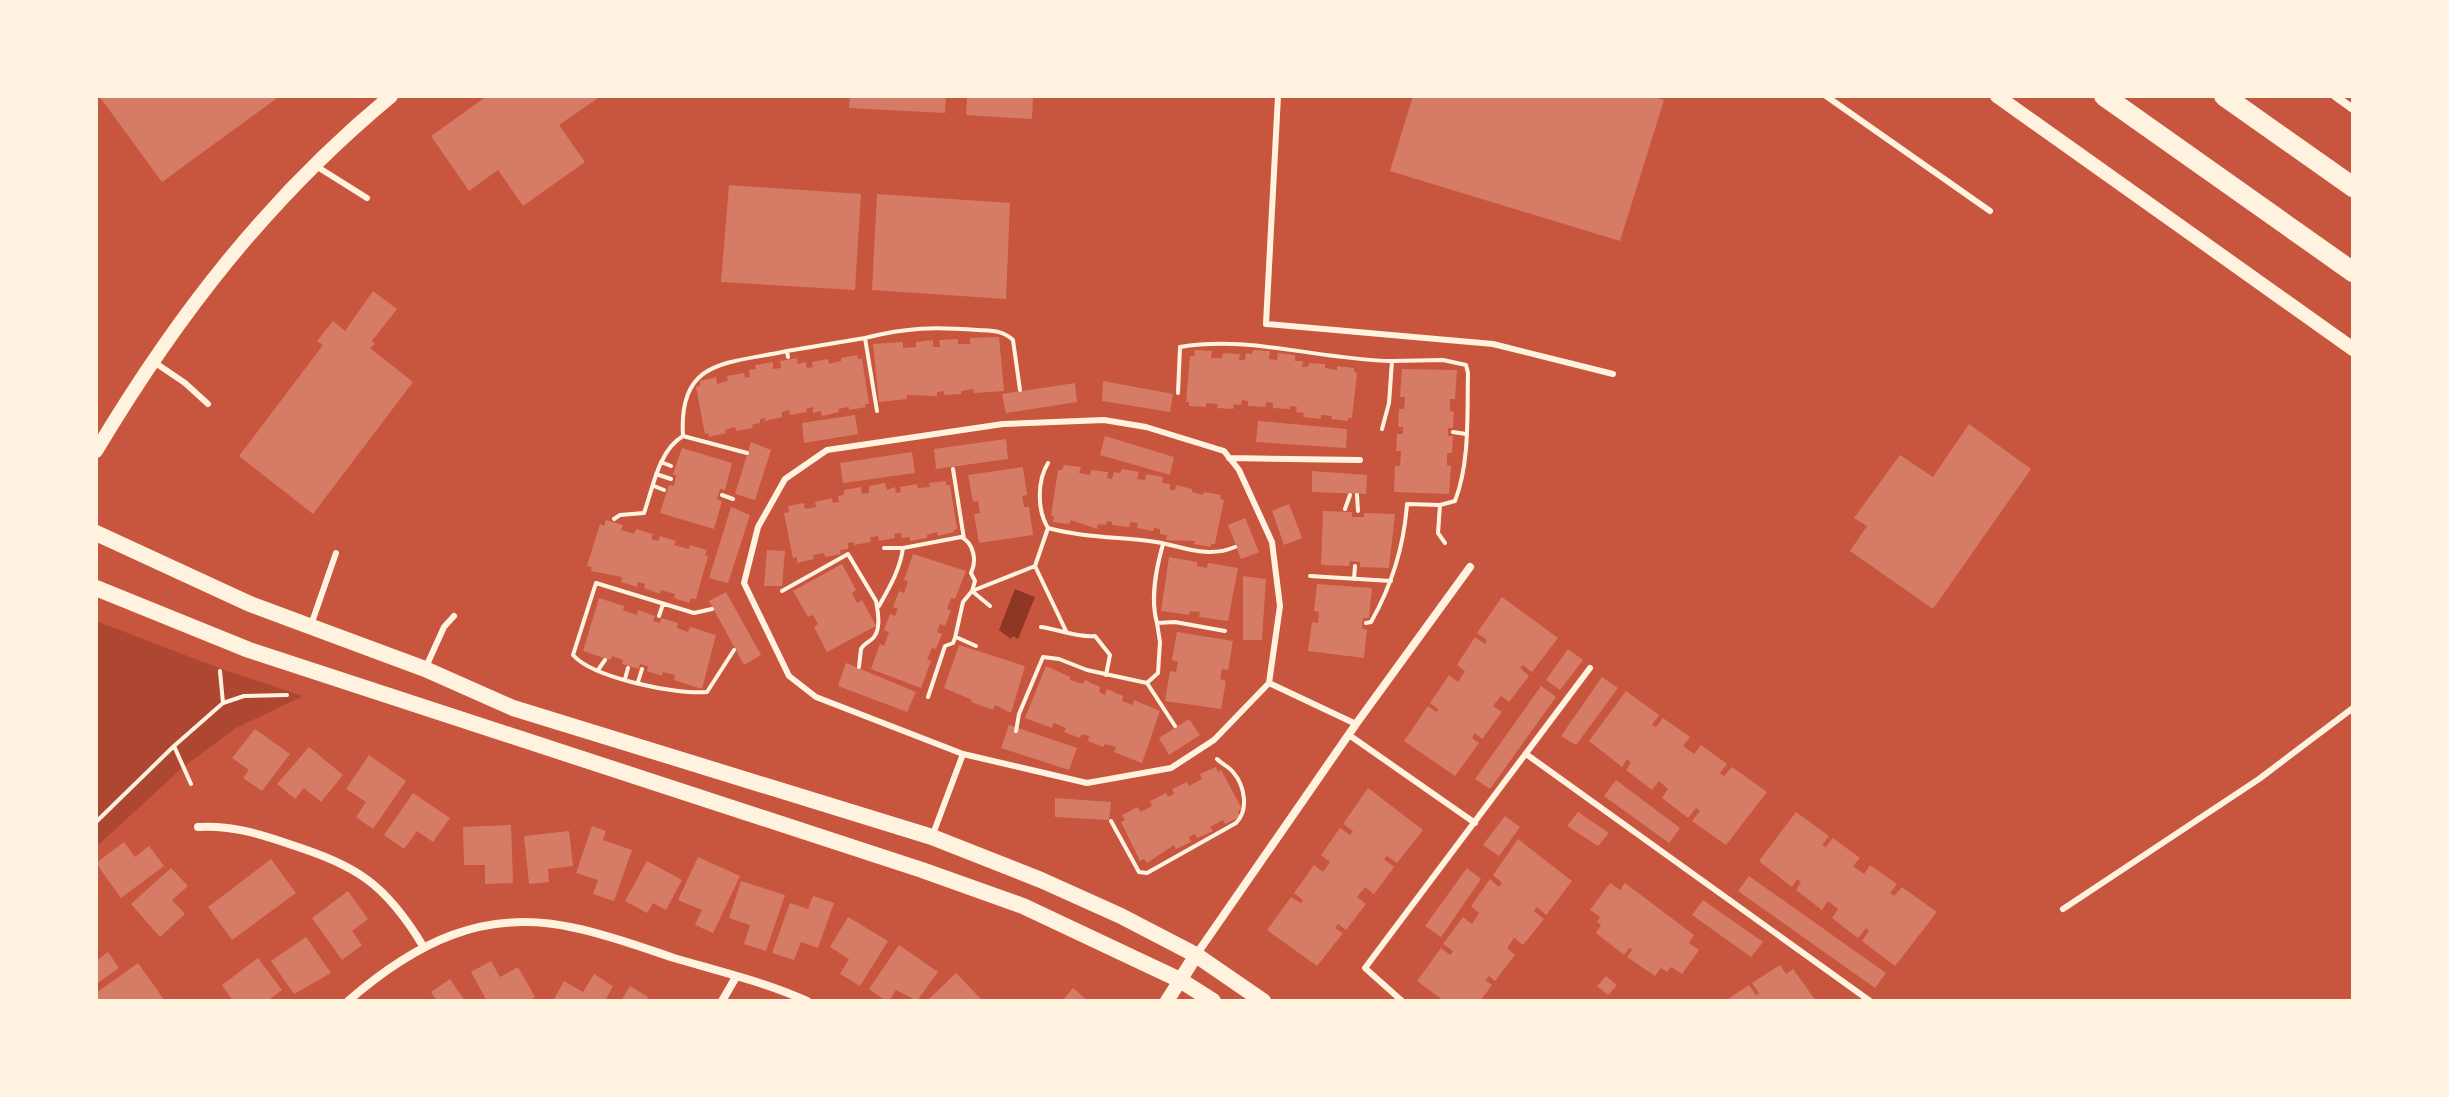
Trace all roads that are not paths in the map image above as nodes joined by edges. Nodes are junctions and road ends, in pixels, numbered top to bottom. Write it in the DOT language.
graph roads {
  1 [pos="391,96"];
  2 [pos="1278,96"];
  3 [pos="1826,96"];
  4 [pos="1997,96"];
  5 [pos="2104,96"];
  6 [pos="2224,96"];
  7 [pos="2335,96"];
  8 [pos="2353,109"];
  9 [pos="314,165"];
  10 [pos="2353,187"];
  11 [pos="367,198"];
  12 [pos="1990,211"];
  13 [pos="2353,272"];
  14 [pos="2353,349"];
  15 [pos="153,362"];
  16 [pos="1613,374"];
  17 [pos="208,404"];
  18 [pos="96,451"];
  19 [pos="1229,458"];
  20 [pos="1360,460"];
  21 [pos="96,533"];
  22 [pos="336,553"];
  23 [pos="1470,567"];
  24 [pos="96,588"];
  25 [pos="454,616"];
  26 [pos="310,628"];
  27 [pos="1590,668"];
  28 [pos="425,669"];
  29 [pos="1269,683"];
  30 [pos="2353,708"];
  31 [pos="1356,724"];
  32 [pos="1349,735"];
  33 [pos="963,754"];
  34 [pos="1526,754"];
  35 [pos="1475,823"];
  36 [pos="198,827"];
  37 [pos="932,837"];
  38 [pos="2063,909"];
  39 [pos="423,946"];
  40 [pos="1196,955"];
  41 [pos="736,977"];
  42 [pos="1180,980"];
  43 [pos="348,1001"];
  44 [pos="722,1001"];
  45 [pos="807,1001"];
  46 [pos="1167,1001"];
  47 [pos="1213,1001"];
  48 [pos="1263,1001"];
  49 [pos="1402,1001"];
  50 [pos="1870,1001"];
  1 -- 9 [label="street"];
  2 -- 16 [label="lane"];
  3 -- 12 [label="lane"];
  4 -- 14 [label="street"];
  5 -- 13 [label="highway"];
  6 -- 10 [label="highway"];
  7 -- 8 [label="street"];
  9 -- 11 [label="lane"];
  9 -- 15 [label="street"];
  15 -- 17 [label="lane"];
  15 -- 18 [label="street"];
  19 -- 20 [label="lane"];
  19 -- 29 [label="lane"];
  19 -- 33 [label="lane"];
  21 -- 26 [label="main road"];
  22 -- 26 [label="lane"];
  23 -- 31 [label="street"];
  24 -- 42 [label="main road"];
  25 -- 28 [label="lane"];
  26 -- 28 [label="main road"];
  27 -- 34 [label="lane"];
  28 -- 37 [label="main road"];
  29 -- 31 [label="lane"];
  29 -- 33 [label="lane"];
  30 -- 38 [label="lane"];
  31 -- 32 [label="street"];
  32 -- 35 [label="lane"];
  32 -- 40 [label="street"];
  33 -- 37 [label="lane"];
  34 -- 35 [label="lane"];
  34 -- 50 [label="lane"];
  35 -- 49 [label="lane"];
  36 -- 39 [label="street"];
  37 -- 40 [label="main road"];
  39 -- 41 [label="street"];
  39 -- 43 [label="street"];
  40 -- 42 [label="street"];
  40 -- 48 [label="main road"];
  41 -- 44 [label="street"];
  41 -- 45 [label="street"];
  42 -- 46 [label="street"];
  42 -- 47 [label="main road"];
}
